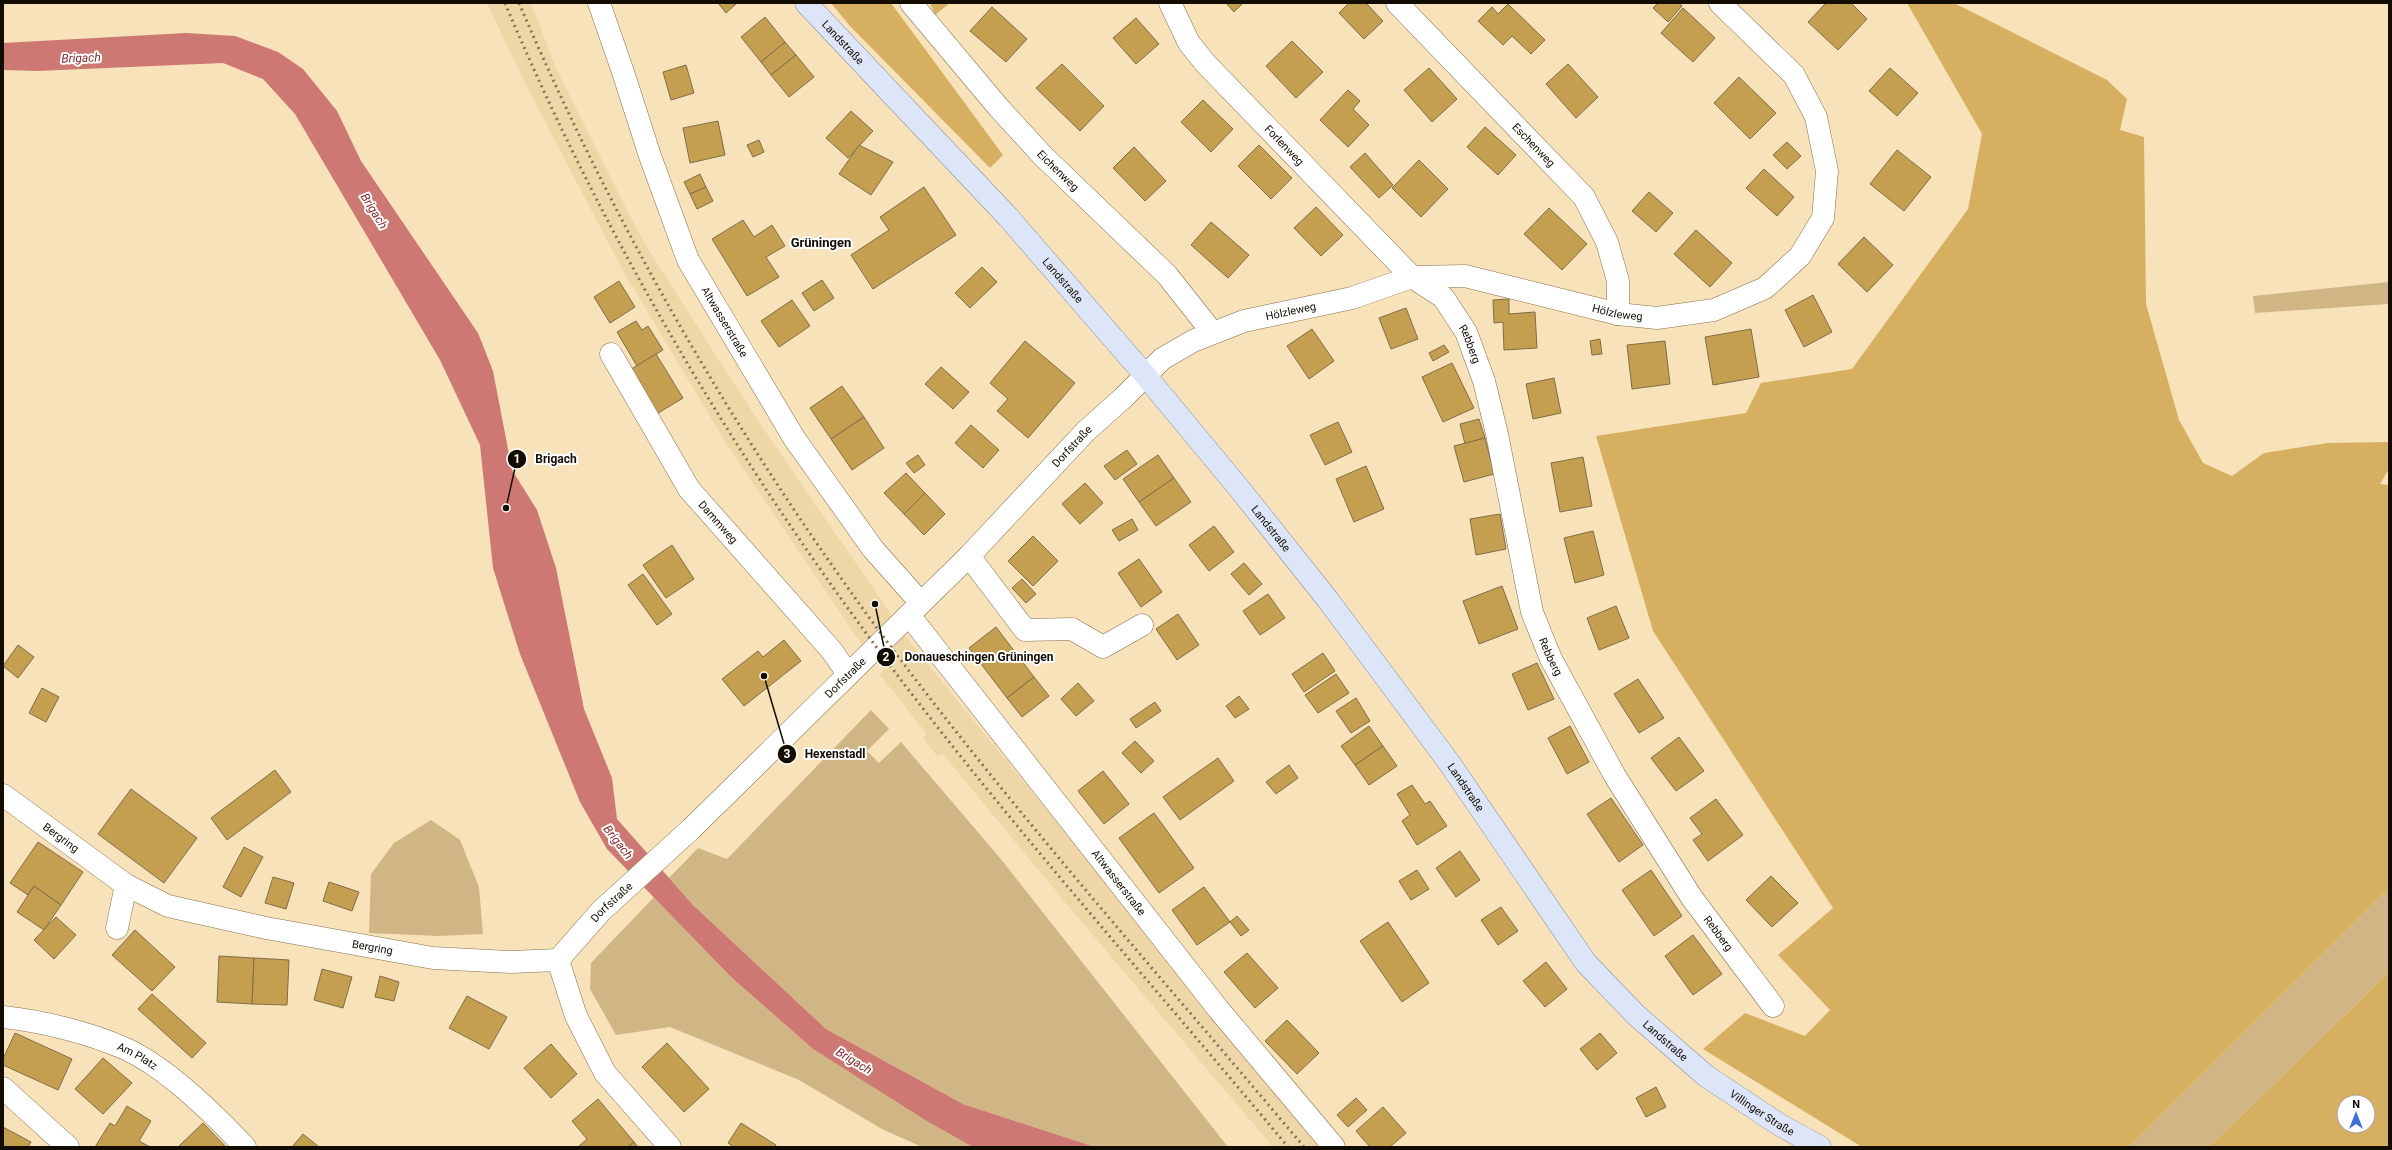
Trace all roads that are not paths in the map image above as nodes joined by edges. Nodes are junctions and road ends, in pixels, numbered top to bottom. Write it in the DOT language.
graph roads {
  1 [pos="598,3"];
  2 [pos="806,3"];
  3 [pos="911,3"];
  4 [pos="1170,3"];
  5 [pos="1397,3"];
  6 [pos="1720,3"];
  7 [pos="1412,277"];
  8 [pos="1618,314"];
  9 [pos="1212,332"];
  10 [pos="611,354"];
  11 [pos="1145,375"];
  12 [pos="969,556"];
  13 [pos="915,609"];
  14 [pos="1142,625"];
  15 [pos="848,674"];
  16 [pos="3,795"];
  17 [pos="126,884"];
  18 [pos="117,928"];
  19 [pos="558,960"];
  20 [pos="1773,1006"];
  21 [pos="3,1017"];
  22 [pos="1706,1076"];
  23 [pos="3,1088"];
  24 [pos="68,1147"];
  25 [pos="245,1147"];
  26 [pos="670,1147"];
  27 [pos="1334,1147"];
  28 [pos="1820,1147"];
  1 -- 13 [label="street, Altwasserstraße"];
  2 -- 11 [label="main road, Landstraße"];
  3 -- 9 [label="street, Eichenweg"];
  4 -- 7 [label="street, Forlenweg"];
  5 -- 8 [label="street, Eschenweg"];
  6 -- 8 [label="street, Hölzleweg"];
  7 -- 8 [label="street, Hölzleweg"];
  7 -- 9 [label="street, Hölzleweg"];
  7 -- 20 [label="street, Rebberg"];
  9 -- 11 [label="street, Hölzleweg"];
  10 -- 15 [label="street, Dammweg"];
  11 -- 12 [label="street, Dorfstraße"];
  11 -- 22 [label="main road, Landstraße"];
  12 -- 13 [label="street, Dorfstraße"];
  12 -- 14 [label="street"];
  13 -- 15 [label="street, Dorfstraße"];
  13 -- 27 [label="street, Altwasserstraße"];
  15 -- 19 [label="street, Dorfstraße"];
  16 -- 17 [label="street, Bergring"];
  17 -- 18 [label="street"];
  17 -- 19 [label="street, Bergring"];
  19 -- 26 [label="street"];
  21 -- 25 [label="street, Am Platz"];
  22 -- 28 [label="main road, Villinger Straße"];
  23 -- 24 [label="street"];
}
